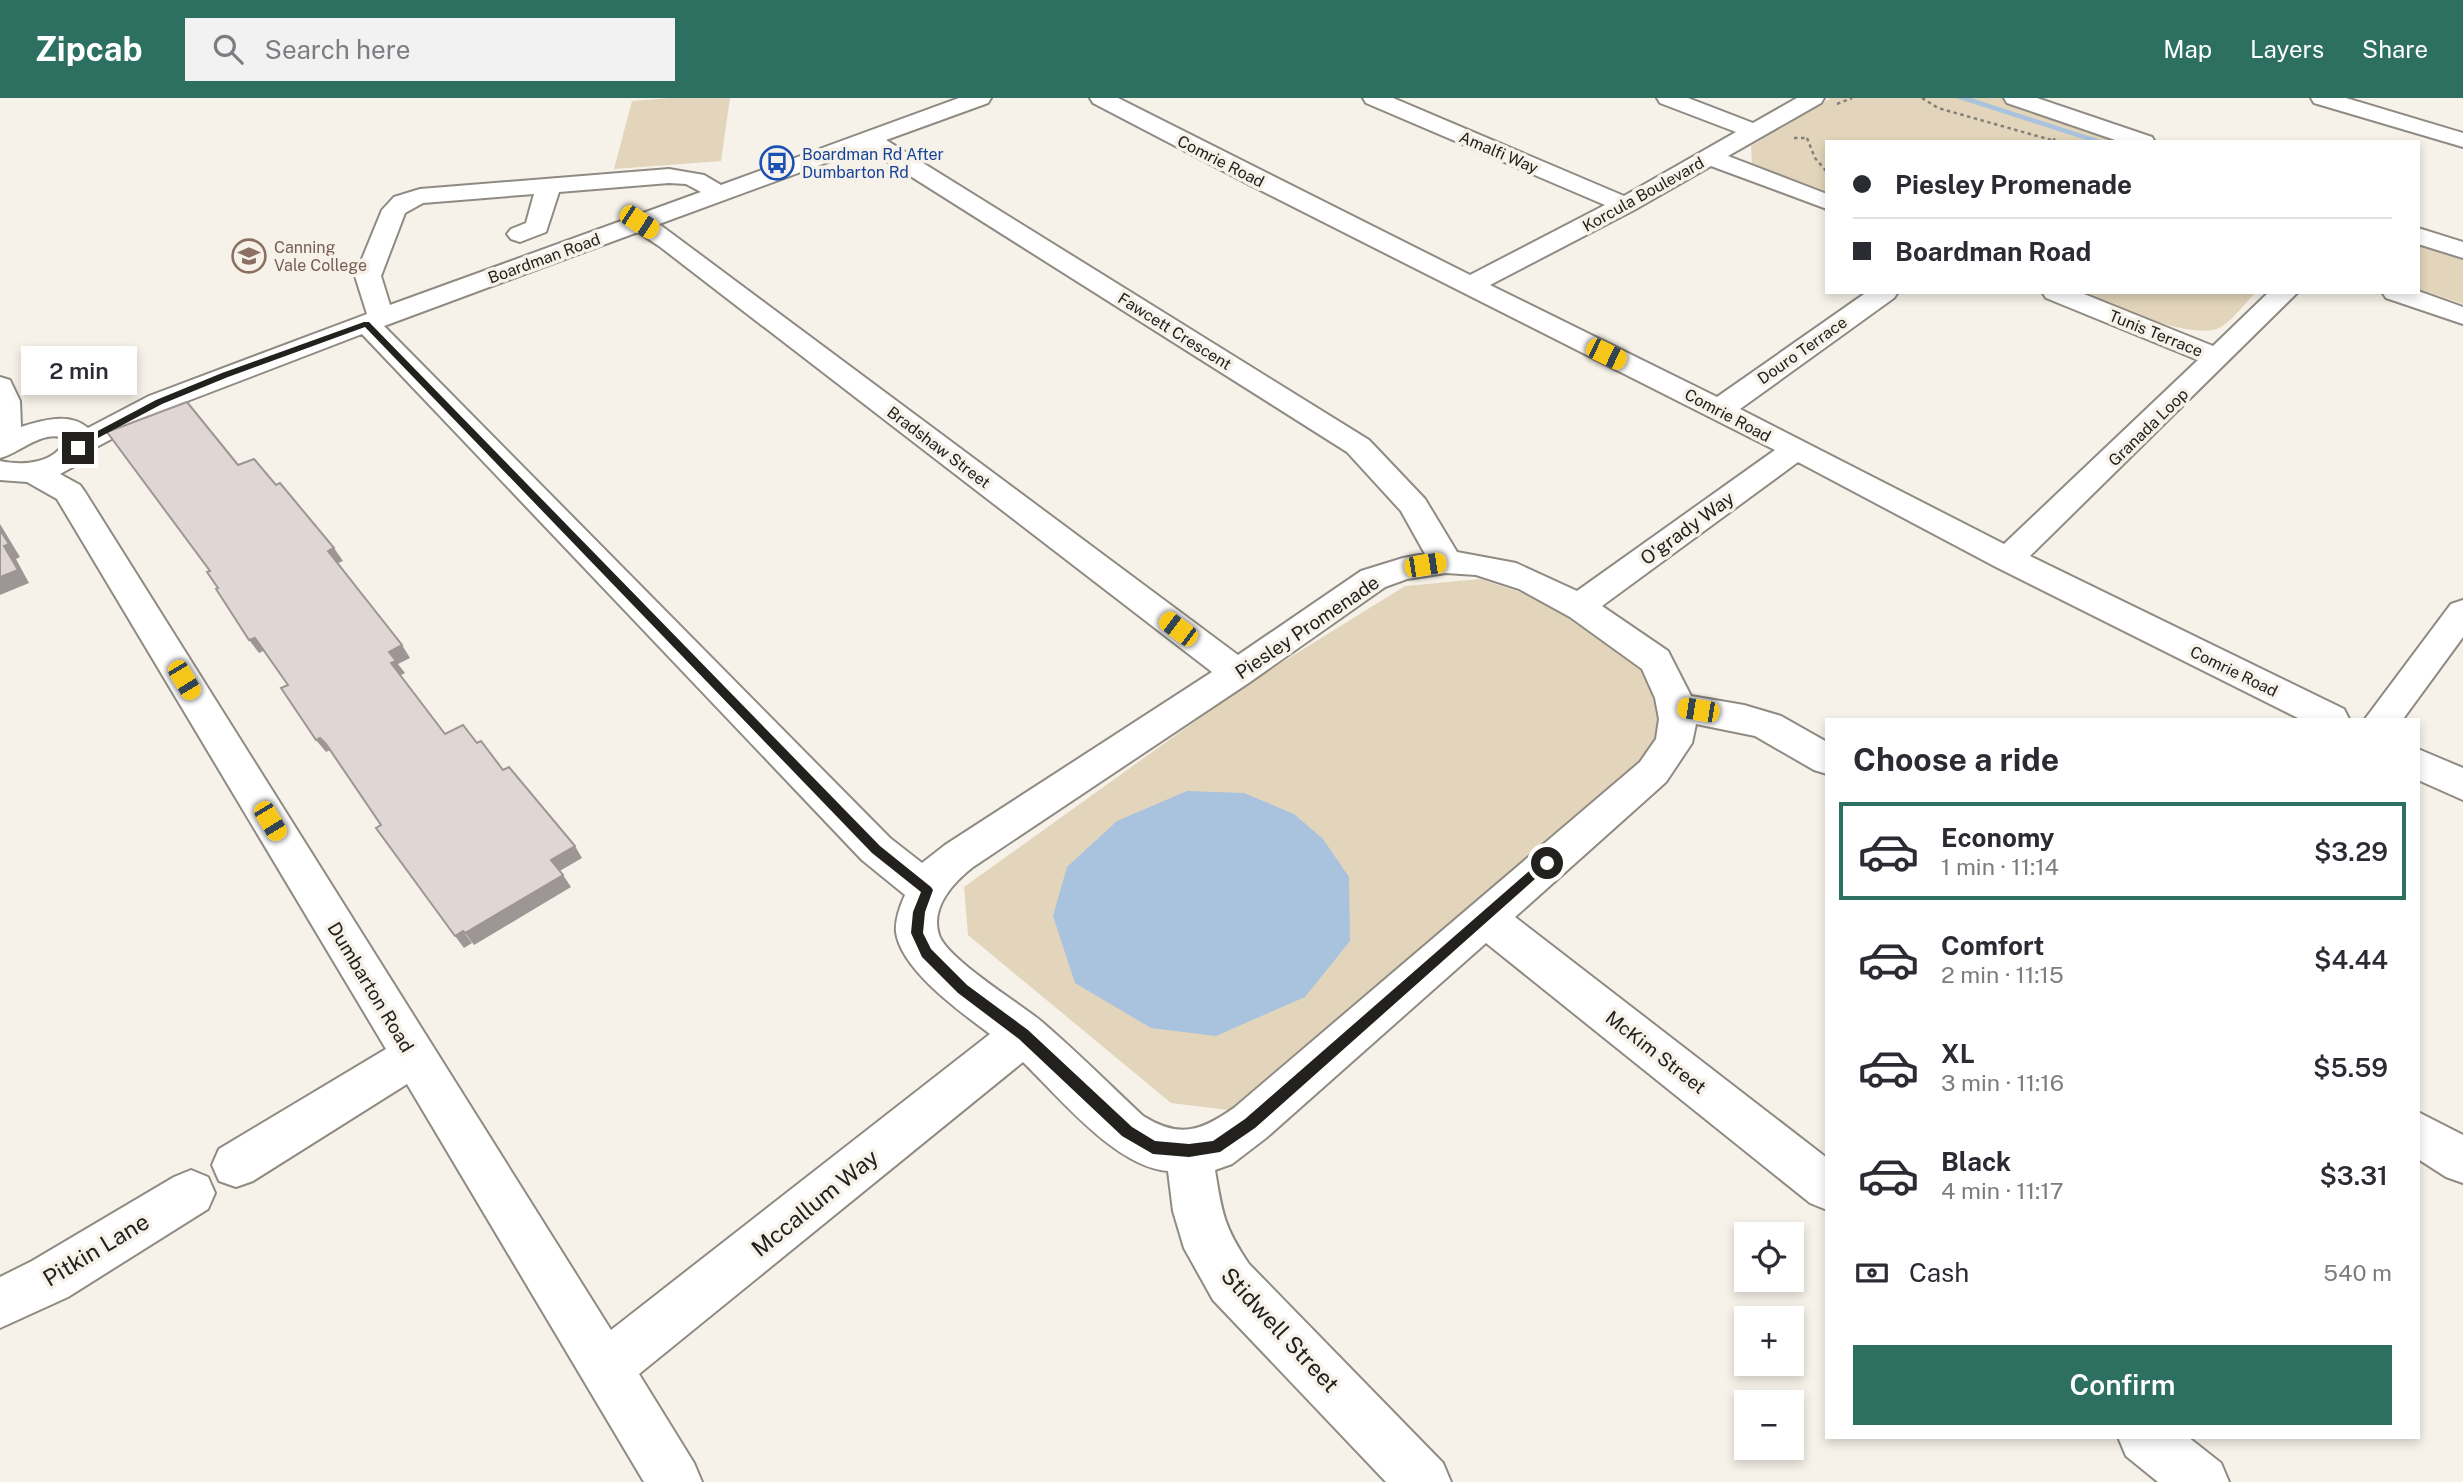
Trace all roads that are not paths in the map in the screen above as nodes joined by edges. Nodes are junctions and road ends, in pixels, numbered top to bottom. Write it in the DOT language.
graph roads {
  1 [pos="1081,98"];
  2 [pos="1374,98"];
  3 [pos="1668,98"];
  4 [pos="2015,98"];
  5 [pos="2322,98"];
  6 [pos="980,100"];
  7 [pos="1824,101"];
  8 [pos="1112,105"];
  9 [pos="1756,132"];
  10 [pos="867,138"];
  11 [pos="2138,140"];
  12 [pos="2463,141"];
  13 [pos="1710,157"];
  14 [pos="718,194"];
  15 [pos="541,199"];
  16 [pos="1825,201"];
  17 [pos="1625,205"];
  18 [pos="639,222"];
  19 [pos="520,234"];
  20 [pos="2420,236"];
  21 [pos="2463,250"];
  22 [pos="1469,286"];
  23 [pos="1882,294"];
  24 [pos="2060,294"];
  25 [pos="2283,294"];
  26 [pos="2401,294"];
  27 [pos="2463,316"];
  28 [pos="376,320"];
  29 [pos="2218,358"];
  30 [pos="3,391"];
  31 [pos="1720,410"];
  32 [pos="69,449"];
  33 [pos="1795,450"];
  34 [pos="7,464"];
  35 [pos="2008,559"];
  36 [pos="1446,562"];
  37 [pos="1579,606"];
  38 [pos="2463,612"];
  39 [pos="1237,673"];
  40 [pos="1675,707"];
  41 [pos="2329,718"];
  42 [pos="2384,718"];
  43 [pos="1825,759"];
  44 [pos="2420,764"];
  45 [pos="2463,785"];
  46 [pos="927,890"];
  47 [pos="1484,917"];
  48 [pos="1024,1034"];
  49 [pos="413,1056"];
  50 [pos="2420,1134"];
  51 [pos="1189,1151"];
  52 [pos="2463,1161"];
  53 [pos="236,1165"];
  54 [pos="1825,1185"];
  55 [pos="191,1193"];
  56 [pos="0,1303"];
  57 [pos="604,1369"];
  58 [pos="2148,1439"];
  59 [pos="674,1482"];
  60 [pos="1424,1482"];
  61 [pos="2202,1482"];
  1 -- 8 [label="street, Comrie Road"];
  2 -- 17 [label="street, Amalfi Way"];
  3 -- 9 [label="street"];
  4 -- 11 [label="street"];
  5 -- 12 [label="street"];
  6 -- 10 [label="street, Boardman Road"];
  7 -- 9 [label="street, Korcula Boulevard"];
  8 -- 22 [label="street, Comrie Road"];
  9 -- 13 [label="street, Korcula Boulevard"];
  10 -- 14 [label="street, Boardman Road"];
  10 -- 36 [label="street, Fawcett Crescent"];
  13 -- 16 [label="street"];
  13 -- 17 [label="street, Korcula Boulevard"];
  14 -- 15 [label="street"];
  14 -- 18 [label="street, Boardman Road"];
  15 -- 19 [label="street"];
  15 -- 28 [label="street"];
  17 -- 22 [label="street, Korcula Boulevard"];
  18 -- 28 [label="street, Boardman Road"];
  18 -- 39 [label="street, Bradshaw Street"];
  20 -- 21 [label="street"];
  22 -- 31 [label="street, Comrie Road"];
  23 -- 31 [label="street, Douro Terrace"];
  24 -- 29 [label="street, Tunis Terrace"];
  25 -- 29 [label="street, Granada Loop"];
  26 -- 27 [label="street"];
  28 -- 32 [label="street, Boardman Road"];
  28 -- 46 [label="street"];
  29 -- 35 [label="street, Granada Loop"];
  30 -- 32 [label="street, Dumbarton Road"];
  30 -- 34 [label="street, Dumbarton Road"];
  31 -- 33 [label="street, Comrie Road"];
  32 -- 34 [label="street"];
  32 -- 34 [label="street, Boardman Road"];
  32 -- 49 [label="street, Dumbarton Road"];
  33 -- 35 [label="street, Comrie Road"];
  33 -- 37 [label="street, O'grady Way"];
  35 -- 41 [label="street, Comrie Road"];
  36 -- 37 [label="street, Piesley Promenade"];
  36 -- 39 [label="street, Piesley Promenade"];
  37 -- 40 [label="street, Piesley Promenade"];
  38 -- 42 [label="street"];
  39 -- 46 [label="street, Piesley Promenade"];
  40 -- 43 [label="street"];
  40 -- 47 [label="street, Piesley Promenade"];
  44 -- 45 [label="street"];
  46 -- 48 [label="street, Piesley Promenade"];
  47 -- 51 [label="street, Piesley Promenade"];
  47 -- 54 [label="street, McKim Street"];
  48 -- 51 [label="street, Piesley Promenade"];
  48 -- 57 [label="street, Mccallum Way"];
  49 -- 53 [label="street"];
  49 -- 57 [label="street, Dumbarton Road"];
  50 -- 52 [label="street"];
  51 -- 60 [label="street, Stidwell Street"];
  55 -- 56 [label="street, Pitkin Lane"];
  57 -- 59 [label="street, Dumbarton Road"];
  58 -- 61 [label="street"];
}
